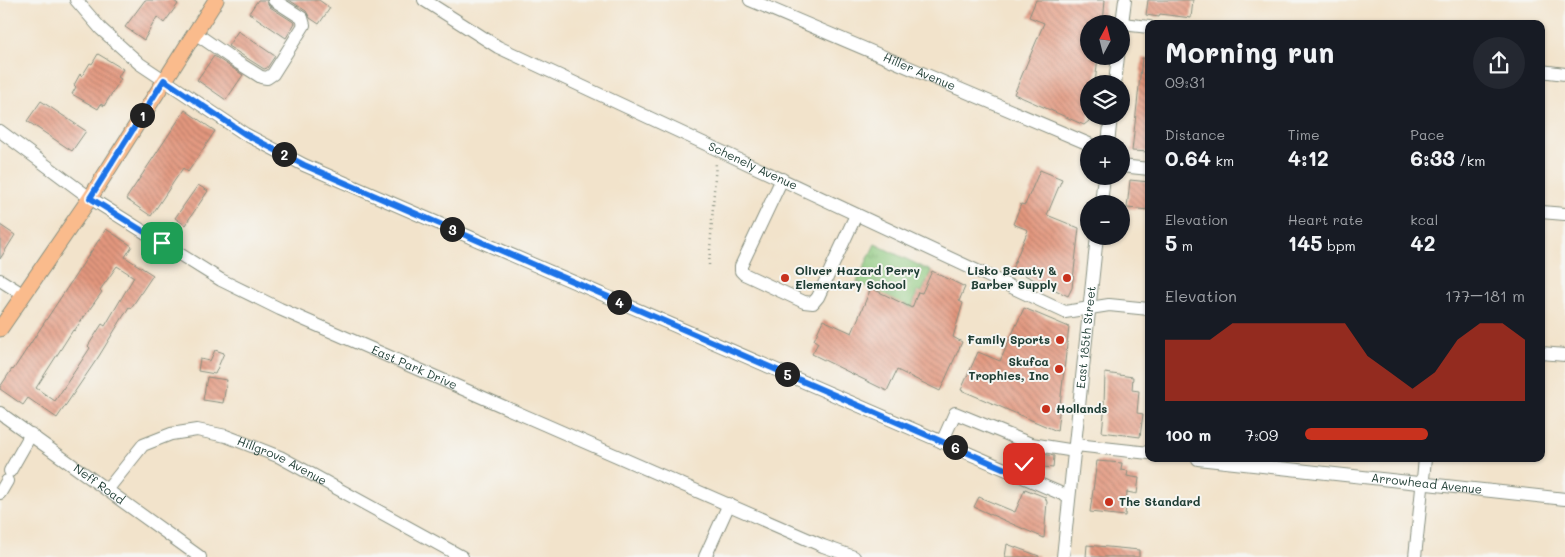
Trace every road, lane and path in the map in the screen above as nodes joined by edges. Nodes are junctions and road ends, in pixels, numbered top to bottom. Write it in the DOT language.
graph roads {
  1 [pos="76,0"];
  2 [pos="216,0"];
  3 [pos="274,0"];
  4 [pos="424,0"];
  5 [pos="750,0"];
  6 [pos="1125,0"];
  7 [pos="1123,15"];
  8 [pos="1130,27"];
  9 [pos="1145,27"];
  10 [pos="195,33"];
  11 [pos="1545,72"];
  12 [pos="1565,74"];
  13 [pos="164,80"];
  14 [pos="0,130"];
  15 [pos="1080,140"];
  16 [pos="716,161"];
  17 [pos="1130,167"];
  18 [pos="1145,169"];
  19 [pos="782,179"];
  20 [pos="90,198"];
  21 [pos="1545,212"];
  22 [pos="1565,214"];
  23 [pos="856,215"];
  24 [pos="1096,245"];
  25 [pos="708,265"];
  26 [pos="0,280"];
  27 [pos="24,295"];
  28 [pos="1089,308"];
  29 [pos="1145,309"];
  30 [pos="0,329"];
  31 [pos="1545,352"];
  32 [pos="1565,355"];
  33 [pos="0,413"];
  34 [pos="31,434"];
  35 [pos="942,442"];
  36 [pos="1031,444"];
  37 [pos="1075,448"];
  38 [pos="1145,453"];
  39 [pos="1225,462"];
  40 [pos="1425,462"];
  41 [pos="1019,475"];
  42 [pos="1422,484"];
  43 [pos="107,490"];
  44 [pos="0,493"];
  45 [pos="1069,497"];
  46 [pos="1565,499"];
  47 [pos="729,504"];
  48 [pos="200,557"];
  49 [pos="462,557"];
  50 [pos="705,557"];
  51 [pos="854,557"];
  52 [pos="1063,557"];
  53 [pos="1415,557"];
  1 -- 13 [label="street"];
  2 -- 10 [label="main road"];
  3 -- 10 [label="street"];
  4 -- 19 [label="street, Schenely Avenue"];
  5 -- 15 [label="street, Hiller Avenue"];
  6 -- 7 [label="street"];
  8 -- 9 [label="street"];
  10 -- 13 [label="main road"];
  11 -- 12 [label="street"];
  13 -- 20 [label="main road"];
  13 -- 35 [label="street"];
  14 -- 20 [label="street, East Park Drive"];
  16 -- 25 [label="path"];
  17 -- 18 [label="street"];
  19 -- 23 [label="street, Schenely Avenue"];
  19 -- 23 [label="street"];
  20 -- 27 [label="main road"];
  20 -- 47 [label="street, East Park Drive"];
  21 -- 22 [label="street"];
  23 -- 28 [label="street, Schenely Avenue"];
  24 -- 28 [label="street, East 185th Street"];
  26 -- 27 [label="street"];
  27 -- 30 [label="main road"];
  28 -- 29 [label="street, Schenely Avenue"];
  28 -- 37 [label="street, East 185th Street"];
  31 -- 32 [label="street"];
  33 -- 34 [label="street, Neff Road"];
  34 -- 43 [label="street, Neff Road"];
  34 -- 44 [label="street"];
  35 -- 36 [label="street"];
  35 -- 41 [label="street"];
  36 -- 37 [label="street"];
  36 -- 41 [label="street"];
  37 -- 38 [label="street"];
  37 -- 45 [label="street, East 185th Street"];
  39 -- 42 [label="street, Arrowhead Avenue"];
  40 -- 42 [label="street"];
  41 -- 45 [label="street"];
  42 -- 46 [label="street, Arrowhead Avenue"];
  42 -- 53 [label="street"];
  43 -- 48 [label="street, Neff Road"];
  43 -- 49 [label="street, Hillgrove Avenue"];
  45 -- 52 [label="street, East 185th Street"];
  47 -- 50 [label="street"];
  47 -- 51 [label="street, East Park Drive"];
}
